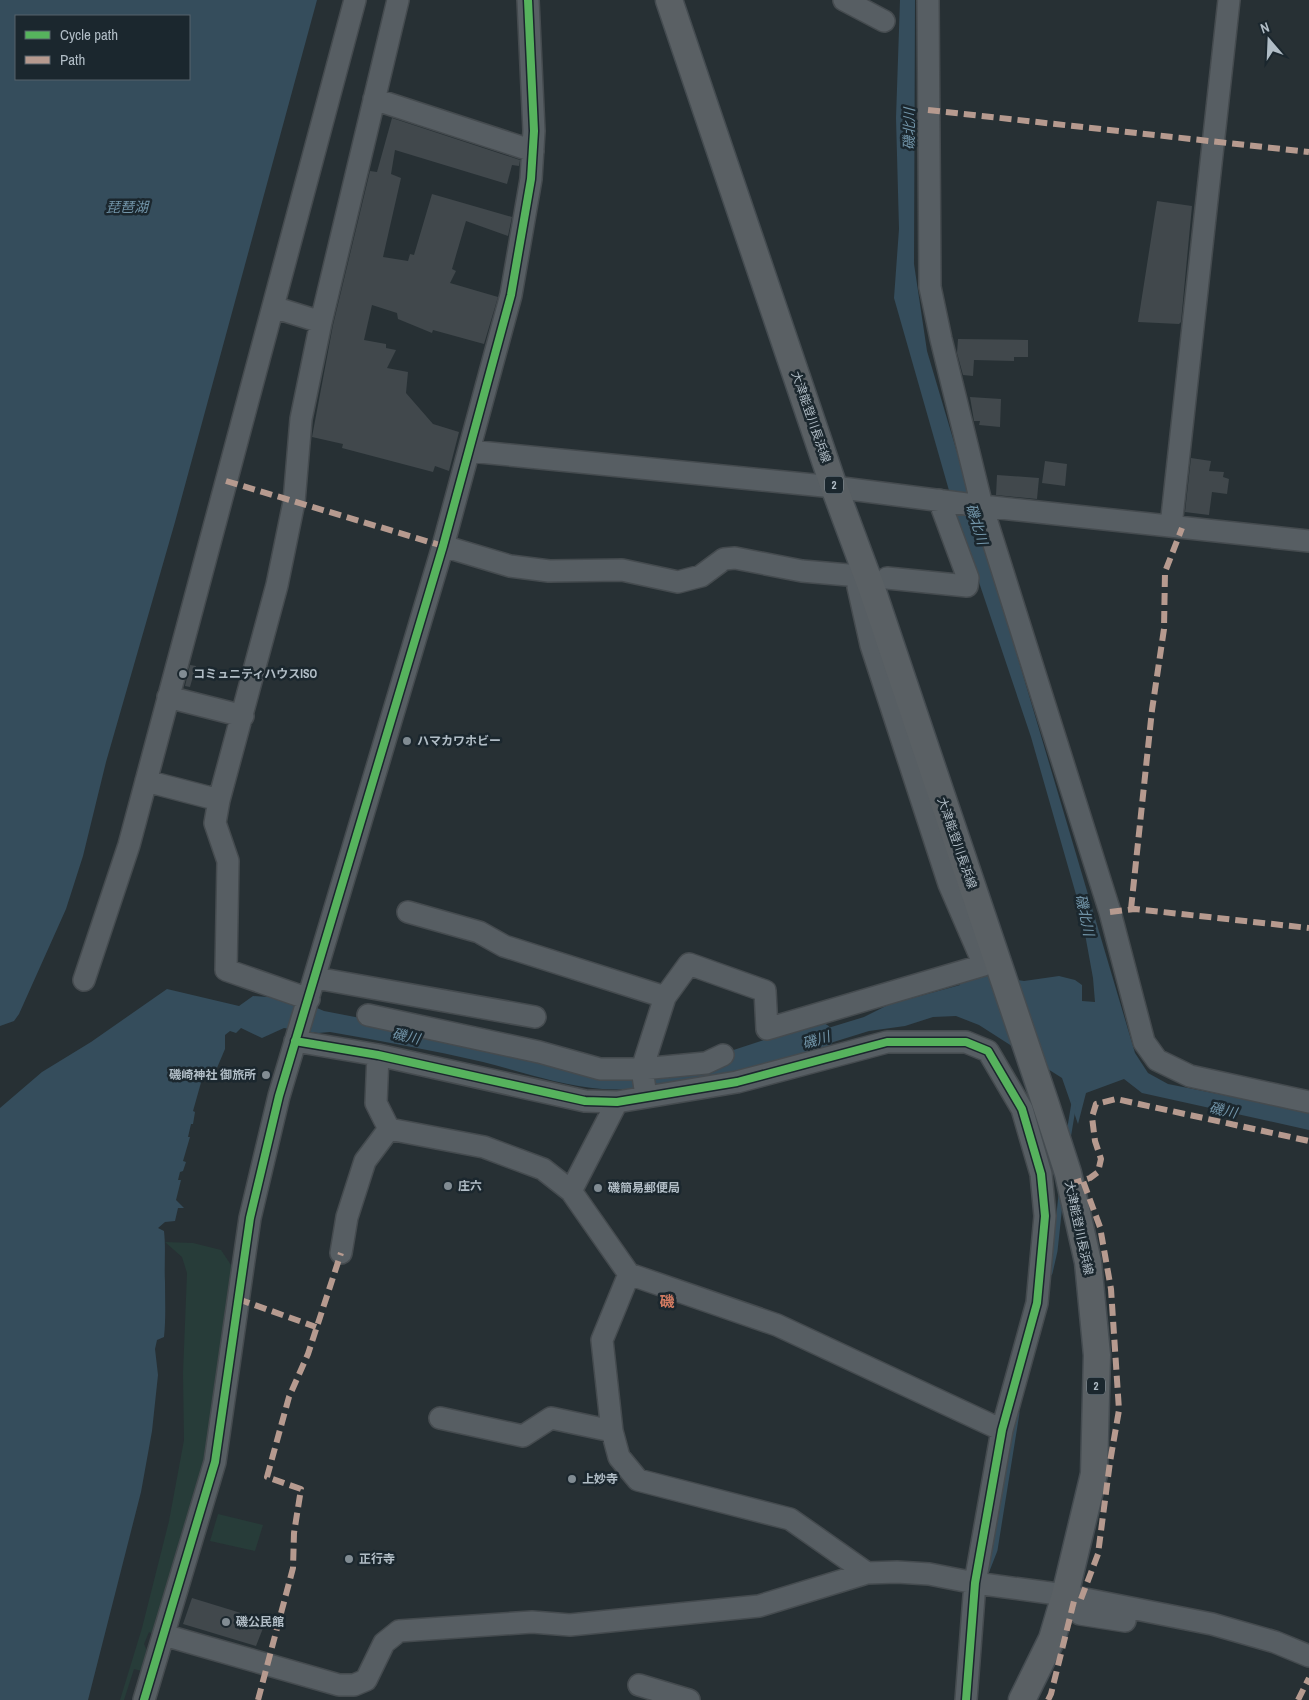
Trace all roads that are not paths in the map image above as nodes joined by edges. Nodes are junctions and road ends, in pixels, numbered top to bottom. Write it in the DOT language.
graph roads {
  1 [pos="355,0"];
  2 [pos="398,0"];
  3 [pos="528,0"];
  4 [pos="669,0"];
  5 [pos="844,0"];
  6 [pos="928,0"];
  7 [pos="1229,0"];
  8 [pos="884,22"];
  9 [pos="374,99"];
  10 [pos="533,151"];
  11 [pos="273,307"];
  12 [pos="321,322"];
  13 [pos="469,451"];
  14 [pos="834,487"];
  15 [pos="942,501"];
  16 [pos="978,505"];
  17 [pos="1171,526"];
  18 [pos="1309,541"];
  19 [pos="443,546"];
  20 [pos="866,583"];
  21 [pos="168,697"];
  22 [pos="243,716"];
  23 [pos="146,781"];
  24 [pos="219,800"];
  25 [pos="408,912"];
  26 [pos="316,978"];
  27 [pos="84,980"];
  28 [pos="665,997"];
  29 [pos="308,1004"];
  30 [pos="368,1015"];
  31 [pos="534,1017"];
  32 [pos="296,1041"];
  33 [pos="378,1055"];
  34 [pos="724,1056"];
  35 [pos="644,1083"];
  36 [pos="617,1102"];
  37 [pos="1309,1102"];
  38 [pos="1033,1105"];
  39 [pos="388,1129"];
  40 [pos="572,1190"];
  41 [pos="341,1253"];
  42 [pos="629,1274"];
  43 [pos="440,1418"];
  44 [pos="1002,1430"];
  45 [pos="612,1431"];
  46 [pos="867,1573"];
  47 [pos="975,1583"];
  48 [pos="1063,1605"];
  49 [pos="164,1635"];
  50 [pos="1309,1656"];
  51 [pos="639,1685"];
  52 [pos="144,1700"];
  53 [pos="689,1700"];
  54 [pos="966,1700"];
  55 [pos="1022,1700"];
  1 -- 11 [label="street"];
  2 -- 9 [label="street"];
  3 -- 10 [label="street"];
  4 -- 14 [label="main road, 大津能登川長浜線 / 2"];
  5 -- 8 [label="street"];
  6 -- 16 [label="street"];
  7 -- 17 [label="street"];
  9 -- 10 [label="street"];
  9 -- 12 [label="street"];
  10 -- 13 [label="street"];
  11 -- 12 [label="street"];
  11 -- 21 [label="street"];
  12 -- 22 [label="street"];
  13 -- 14 [label="street"];
  13 -- 19 [label="street"];
  14 -- 15 [label="street"];
  14 -- 20 [label="main road, 大津能登川長浜線 / 2"];
  15 -- 16 [label="street"];
  15 -- 20 [label="street"];
  16 -- 17 [label="street"];
  16 -- 37 [label="street"];
  17 -- 18 [label="street"];
  19 -- 20 [label="street"];
  19 -- 26 [label="street"];
  20 -- 28 [label="street"];
  20 -- 38 [label="main road, 大津能登川長浜線 / 2"];
  21 -- 22 [label="street"];
  21 -- 23 [label="street"];
  22 -- 24 [label="street"];
  23 -- 24 [label="street"];
  23 -- 27 [label="street"];
  24 -- 29 [label="street"];
  25 -- 28 [label="street"];
  26 -- 29 [label="street"];
  26 -- 31 [label="street"];
  28 -- 35 [label="street"];
  29 -- 32 [label="street"];
  30 -- 35 [label="street"];
  32 -- 33 [label="street"];
  32 -- 49 [label="street"];
  33 -- 36 [label="street"];
  33 -- 39 [label="street"];
  34 -- 35 [label="street"];
  35 -- 36 [label="street"];
  35 -- 38 [label="street"];
  36 -- 40 [label="street"];
  38 -- 44 [label="street"];
  38 -- 48 [label="main road, 大津能登川長浜線 / 2"];
  39 -- 40 [label="street"];
  39 -- 41 [label="street"];
  40 -- 42 [label="street"];
  42 -- 44 [label="street"];
  42 -- 45 [label="street"];
  43 -- 45 [label="street"];
  44 -- 47 [label="street"];
  45 -- 46 [label="street"];
  46 -- 47 [label="street"];
  46 -- 49 [label="street"];
  47 -- 48 [label="street"];
  47 -- 54 [label="street"];
  48 -- 50 [label="street"];
  48 -- 55 [label="main road, 大津能登川長浜線 / 2"];
  49 -- 52 [label="street"];
  51 -- 53 [label="street"];
}
